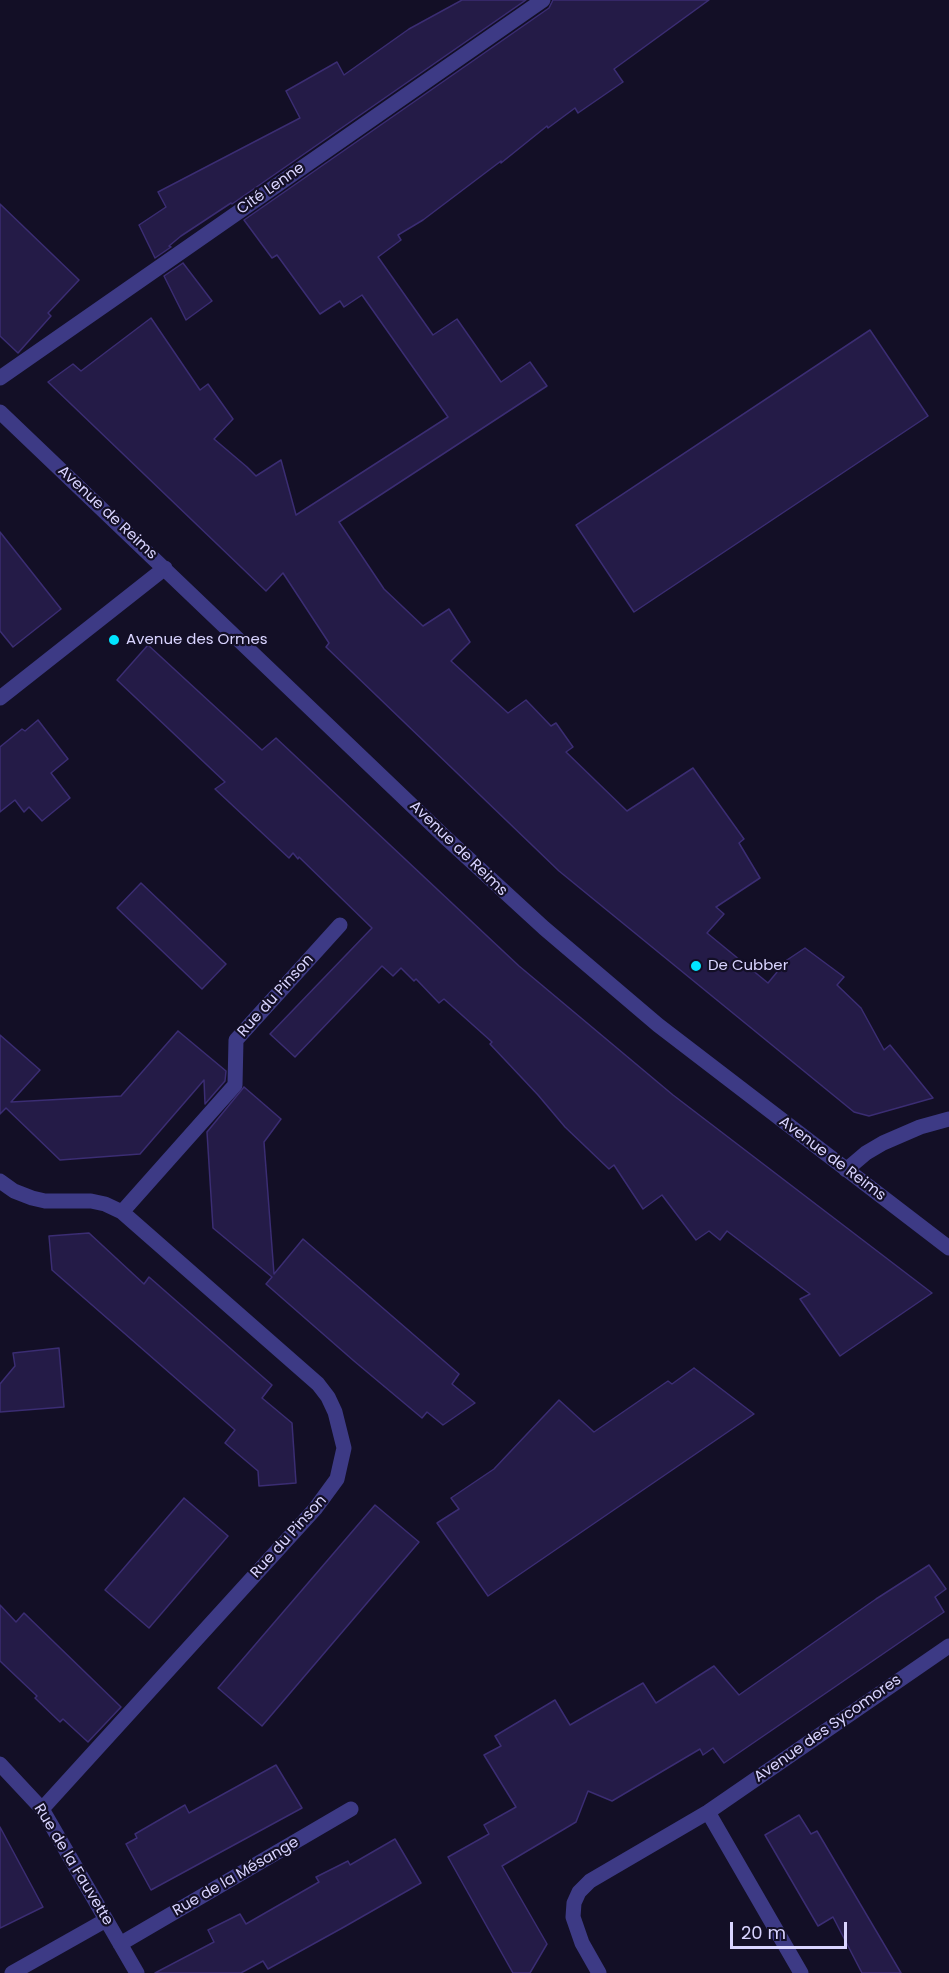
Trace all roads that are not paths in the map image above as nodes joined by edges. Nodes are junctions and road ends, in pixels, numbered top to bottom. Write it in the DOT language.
graph roads {
  1 [pos="543,0"];
  2 [pos="0,378"];
  3 [pos="0,412"];
  4 [pos="165,568"];
  5 [pos="0,698"];
  6 [pos="340,925"];
  7 [pos="949,1119"];
  8 [pos="846,1170"];
  9 [pos="0,1181"];
  10 [pos="122,1212"];
  11 [pos="949,1248"];
  12 [pos="949,1646"];
  13 [pos="0,1764"];
  14 [pos="42,1809"];
  15 [pos="351,1809"];
  16 [pos="708,1812"];
  17 [pos="106,1920"];
  18 [pos="120,1944"];
  19 [pos="12,1973"];
  20 [pos="137,1973"];
  21 [pos="599,1973"];
  22 [pos="801,1973"];
  1 -- 2 [label="street, Cité Lenne"];
  3 -- 4 [label="street, Avenue de Reims"];
  4 -- 5 [label="street"];
  4 -- 8 [label="street, Avenue de Reims"];
  6 -- 10 [label="street, Rue du Pinson"];
  7 -- 8 [label="street"];
  8 -- 11 [label="street, Avenue de Reims"];
  9 -- 10 [label="street, Rue du Pinson"];
  10 -- 14 [label="street, Rue du Pinson"];
  12 -- 16 [label="street, Avenue des Sycomores"];
  13 -- 14 [label="street, Rue de la Fauvette"];
  14 -- 17 [label="street, Rue de la Fauvette"];
  15 -- 18 [label="street, Rue de la Mésange"];
  16 -- 21 [label="street, Avenue des Sycomores"];
  16 -- 22 [label="street"];
  17 -- 18 [label="street, Rue de la Fauvette"];
  17 -- 19 [label="street"];
  18 -- 20 [label="street, Rue de la Fauvette"];
}
